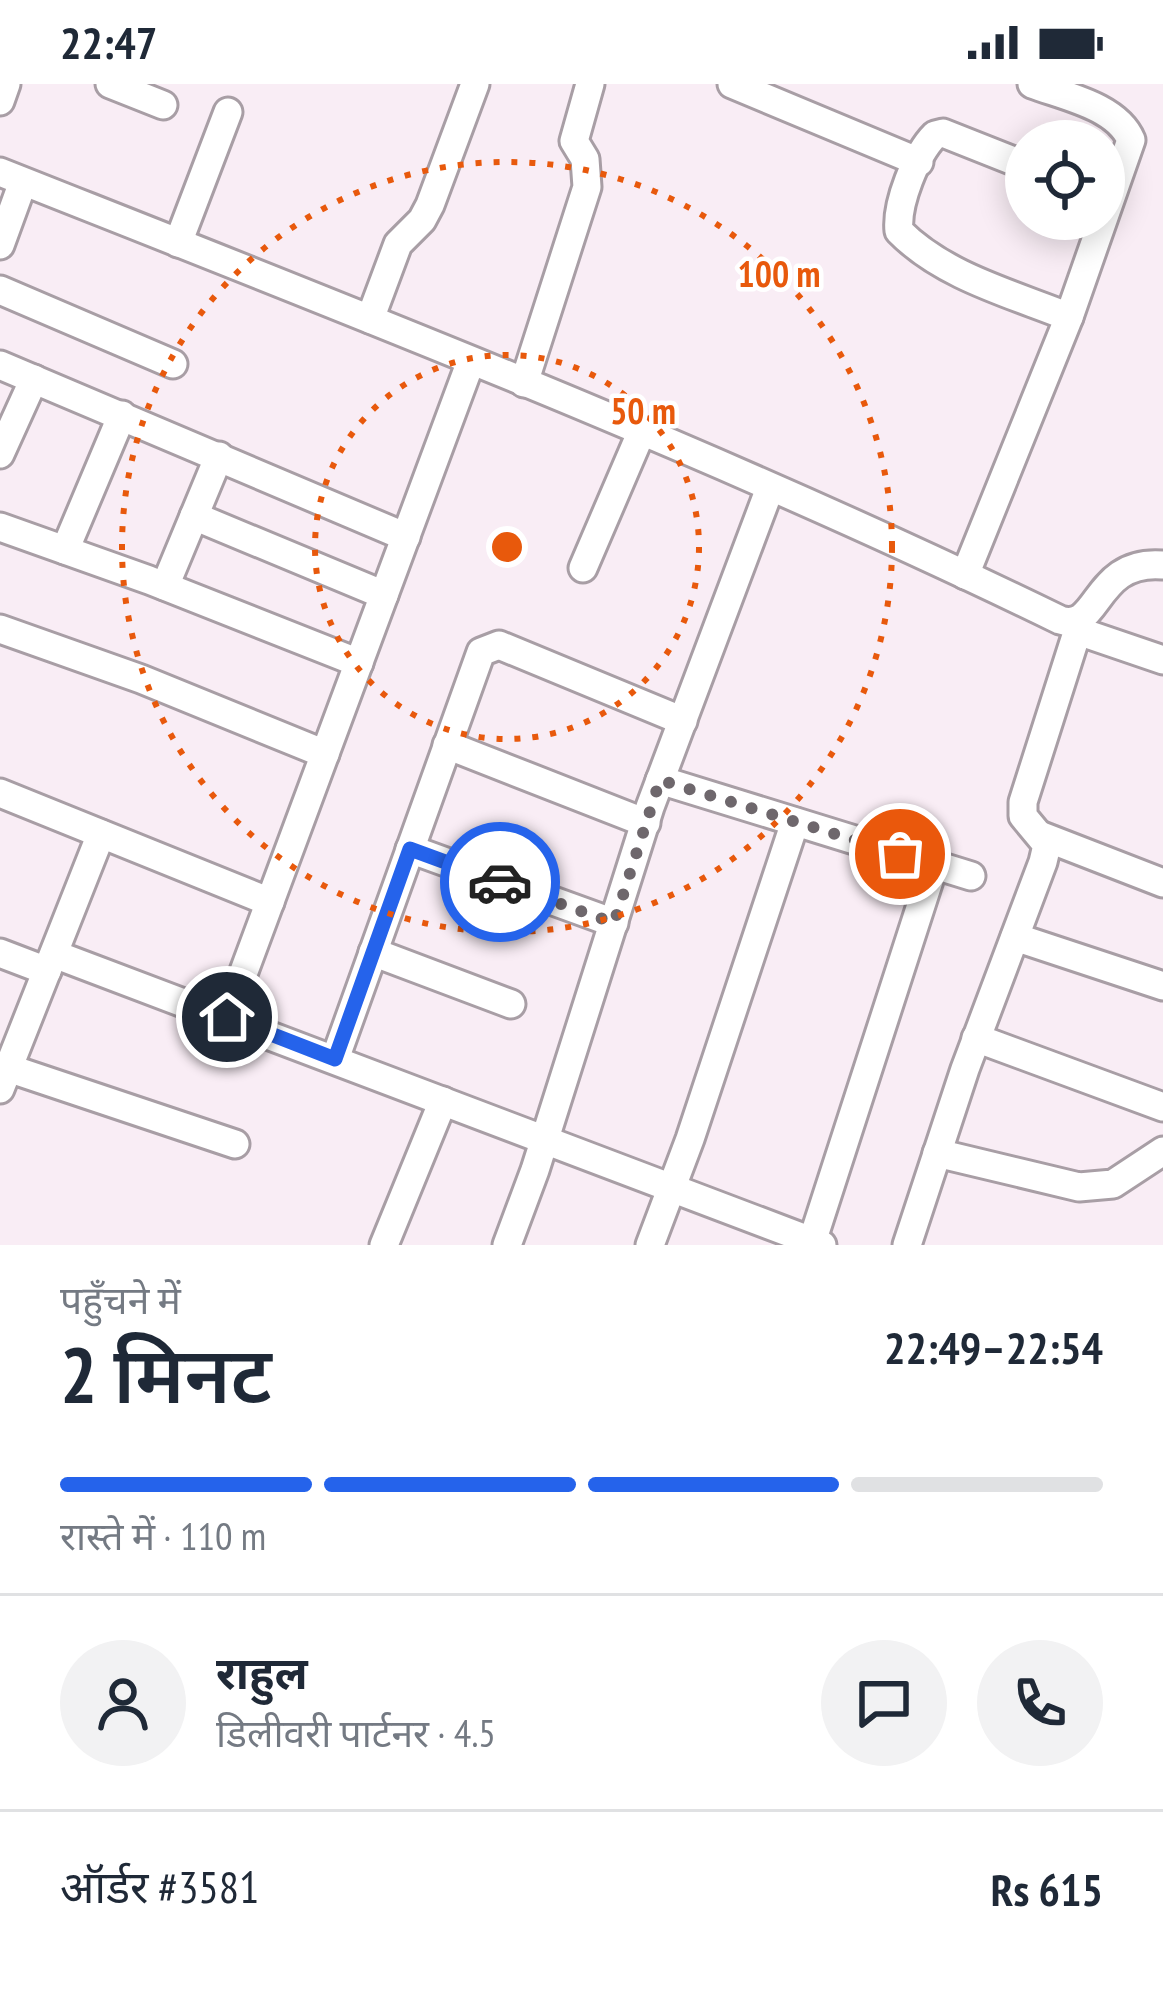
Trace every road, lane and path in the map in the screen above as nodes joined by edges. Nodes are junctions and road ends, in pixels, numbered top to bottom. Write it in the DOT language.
graph roads {
  1 [pos="6,84"];
  2 [pos="110,84"];
  3 [pos="475,84"];
  4 [pos="590,84"];
  5 [pos="732,84"];
  6 [pos="802,84"];
  7 [pos="1032,84"];
  8 [pos="0,101"];
  9 [pos="163,105"];
  10 [pos="791,111"];
  11 [pos="228,112"];
  12 [pos="1113,120"];
  13 [pos="1005,158"];
  14 [pos="919,162"];
  15 [pos="11,177"];
  16 [pos="1094,240"];
  17 [pos="178,243"];
  18 [pos="0,245"];
  19 [pos="0,290"];
  20 [pos="1069,316"];
  21 [pos="370,320"];
  22 [pos="471,361"];
  23 [pos="173,364"];
  24 [pos="0,365"];
  25 [pos="34,379"];
  26 [pos="524,383"];
  27 [pos="122,415"];
  28 [pos="641,433"];
  29 [pos="0,454"];
  30 [pos="219,456"];
  31 [pos="770,488"];
  32 [pos="194,516"];
  33 [pos="0,527"];
  34 [pos="406,537"];
  35 [pos="64,550"];
  36 [pos="1163,565"];
  37 [pos="584,568"];
  38 [pos="964,575"];
  39 [pos="165,586"];
  40 [pos="384,595"];
  41 [pos="1079,625"];
  42 [pos="0,629"];
  43 [pos="1163,660"];
  44 [pos="358,663"];
  45 [pos="683,721"];
  46 [pos="447,745"];
  47 [pos="325,754"];
  48 [pos="660,780"];
  49 [pos="0,794"];
  50 [pos="795,822"];
  51 [pos="646,823"];
  52 [pos="101,834"];
  53 [pos="1042,836"];
  54 [pos="410,849"];
  55 [pos="934,865"];
  56 [pos="971,876"];
  57 [pos="1163,883"];
  58 [pos="270,902"];
  59 [pos="614,923"];
  60 [pos="1015,938"];
  61 [pos="0,952"];
  62 [pos="373,952"];
  63 [pos="50,962"];
  64 [pos="1163,986"];
  65 [pos="511,1004"];
  66 [pos="227,1017"];
  67 [pos="976,1038"];
  68 [pos="335,1059"];
  69 [pos="4,1078"];
  70 [pos="442,1101"];
  71 [pos="1163,1107"];
  72 [pos="545,1140"];
  73 [pos="235,1144"];
  74 [pos="1163,1151"];
  75 [pos="937,1154"];
  76 [pos="672,1187"];
  77 [pos="817,1244"];
  78 [pos="383,1245"];
  79 [pos="507,1245"];
  80 [pos="650,1245"];
  81 [pos="907,1245"];
  1 -- 8 [label="street"];
  2 -- 9 [label="street"];
  3 -- 21 [label="street"];
  4 -- 26 [label="street"];
  5 -- 10 [label="street"];
  6 -- 10 [label="street"];
  7 -- 12 [label="street"];
  10 -- 14 [label="street"];
  11 -- 17 [label="street"];
  13 -- 14 [label="street"];
  14 -- 20 [label="street"];
  15 -- 17 [label="street"];
  15 -- 18 [label="street"];
  16 -- 20 [label="street"];
  17 -- 21 [label="street"];
  19 -- 23 [label="street"];
  20 -- 38 [label="street"];
  21 -- 22 [label="street"];
  22 -- 26 [label="street"];
  22 -- 34 [label="street"];
  24 -- 25 [label="street"];
  25 -- 27 [label="street"];
  25 -- 29 [label="street"];
  26 -- 28 [label="street"];
  27 -- 30 [label="street"];
  27 -- 35 [label="street"];
  28 -- 31 [label="street"];
  28 -- 37 [label="street"];
  30 -- 32 [label="street"];
  30 -- 34 [label="street"];
  31 -- 38 [label="street"];
  31 -- 45 [label="street"];
  32 -- 39 [label="street"];
  32 -- 40 [label="street"];
  33 -- 35 [label="street"];
  34 -- 40 [label="street"];
  35 -- 39 [label="street"];
  36 -- 41 [label="street"];
  38 -- 41 [label="street"];
  39 -- 44 [label="street"];
  40 -- 44 [label="street"];
  41 -- 43 [label="street"];
  41 -- 53 [label="street"];
  42 -- 47 [label="street"];
  44 -- 47 [label="street"];
  45 -- 46 [label="street"];
  45 -- 48 [label="street"];
  46 -- 51 [label="street"];
  46 -- 54 [label="street"];
  47 -- 58 [label="street"];
  48 -- 50 [label="street"];
  48 -- 51 [label="street"];
  49 -- 52 [label="street"];
  50 -- 55 [label="street"];
  50 -- 76 [label="street"];
  51 -- 59 [label="street"];
  52 -- 58 [label="street"];
  52 -- 63 [label="street"];
  53 -- 57 [label="street"];
  53 -- 60 [label="street"];
  54 -- 59 [label="street"];
  54 -- 62 [label="street"];
  55 -- 56 [label="street"];
  55 -- 77 [label="street"];
  58 -- 66 [label="street"];
  59 -- 72 [label="street"];
  60 -- 64 [label="street"];
  60 -- 67 [label="street"];
  61 -- 63 [label="street"];
  62 -- 65 [label="street"];
  62 -- 68 [label="street"];
  63 -- 66 [label="street"];
  63 -- 69 [label="street"];
  66 -- 68 [label="street"];
  67 -- 71 [label="street"];
  67 -- 75 [label="street"];
  68 -- 70 [label="street"];
  69 -- 73 [label="street"];
  70 -- 72 [label="street"];
  70 -- 78 [label="street"];
  72 -- 76 [label="street"];
  72 -- 79 [label="street"];
  74 -- 75 [label="street"];
  75 -- 81 [label="street"];
  76 -- 77 [label="street"];
  76 -- 80 [label="street"];
}
